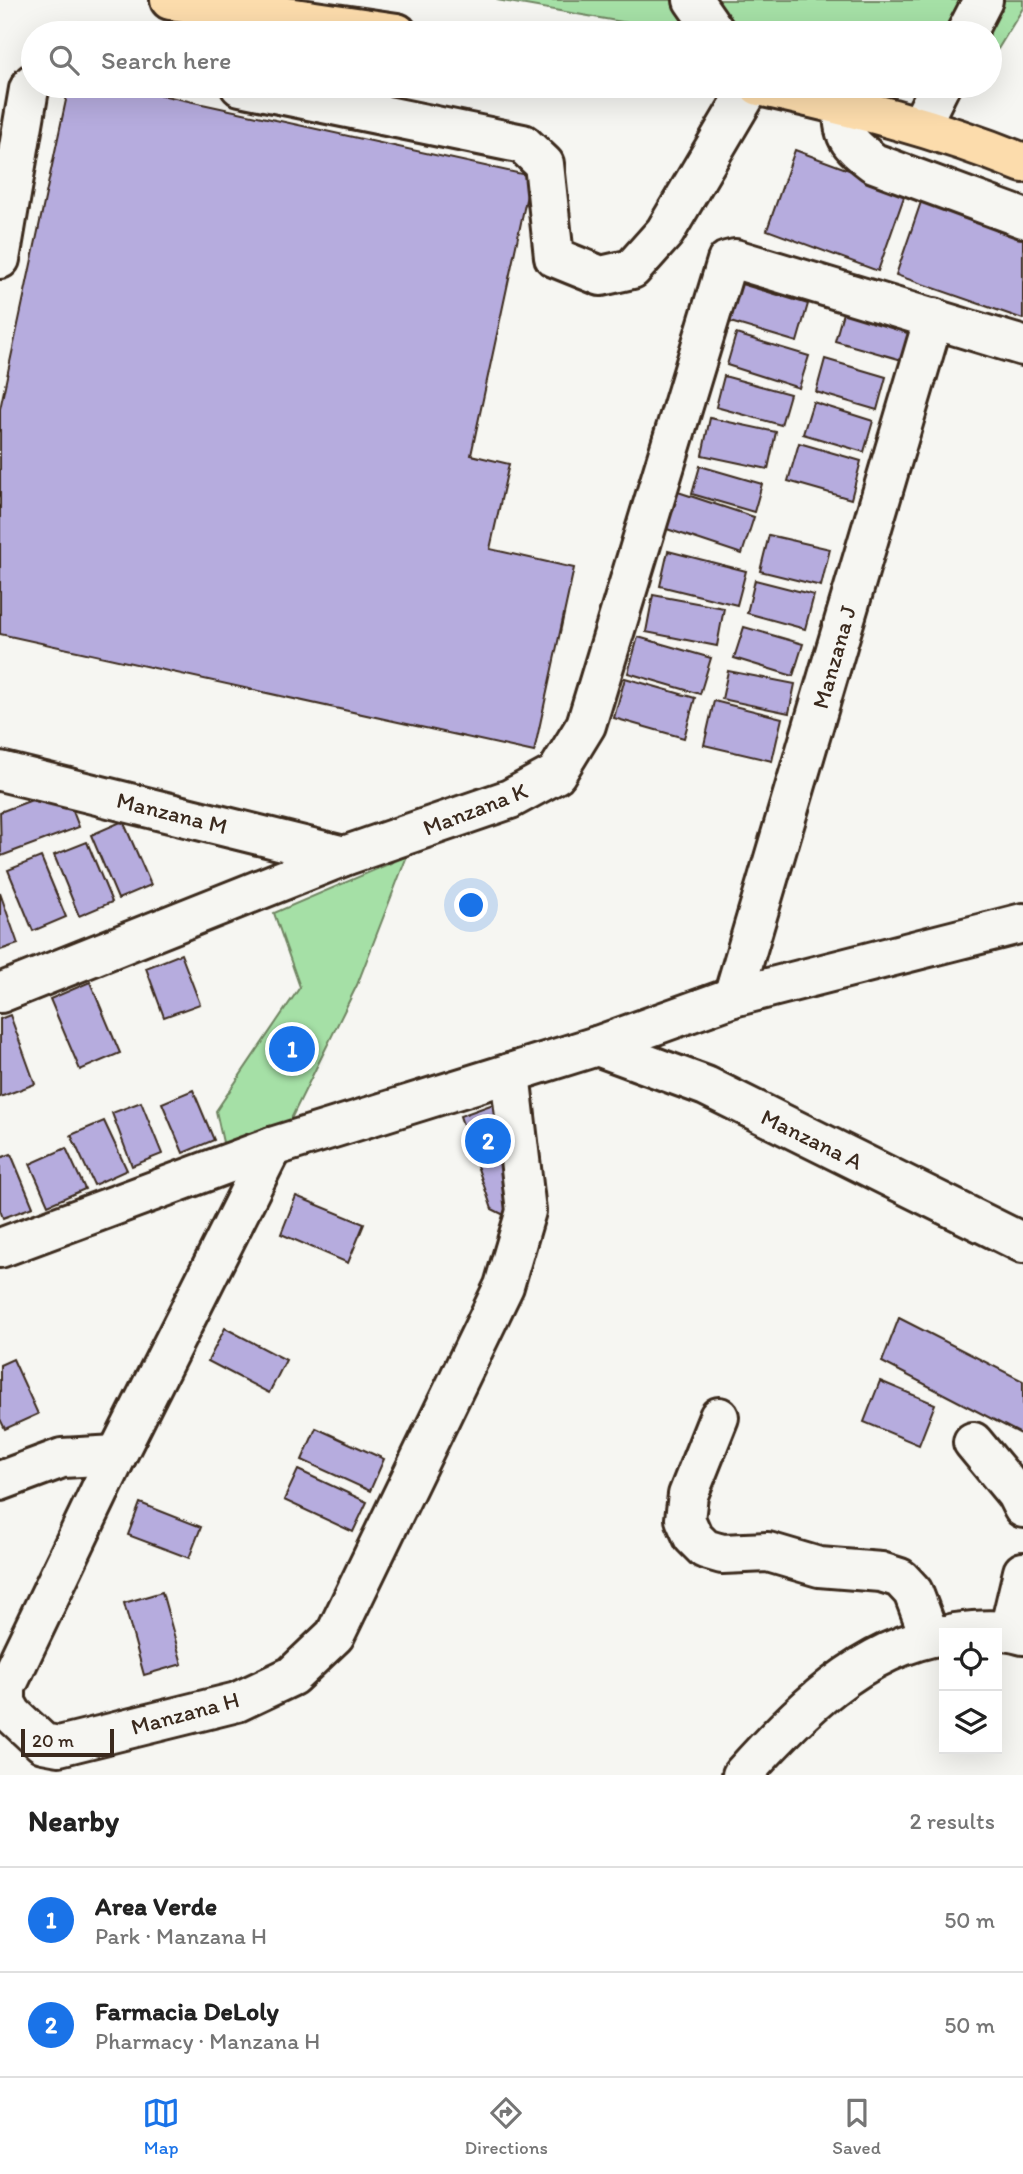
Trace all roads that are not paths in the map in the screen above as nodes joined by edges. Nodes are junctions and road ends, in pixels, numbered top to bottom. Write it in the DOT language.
graph roads {
  1 [pos="170,0"];
  2 [pos="693,0"];
  3 [pos="983,0"];
  4 [pos="314,21"];
  5 [pos="708,21"];
  6 [pos="972,21"];
  7 [pos="27,98"];
  8 [pos="299,98"];
  9 [pos="744,98"];
  10 [pos="815,98"];
  11 [pos="934,98"];
  12 [pos="843,104"];
  13 [pos="920,126"];
  14 [pos="1023,163"];
  15 [pos="1023,218"];
  16 [pos="0,259"];
  17 [pos="934,318"];
  18 [pos="1023,346"];
  19 [pos="0,771"];
  20 [pos="344,856"];
  21 [pos="1023,923"];
  22 [pos="0,993"];
  23 [pos="733,997"];
  24 [pos="597,1046"];
  25 [pos="510,1073"];
  26 [pos="272,1147"];
  27 [pos="1023,1244"];
  28 [pos="0,1248"];
  29 [pos="719,1417"];
  30 [pos="973,1442"];
  31 [pos="117,1455"];
  32 [pos="0,1481"];
  33 [pos="1023,1508"];
  34 [pos="1023,1572"];
  35 [pos="939,1629"];
  36 [pos="1016,1633"];
  37 [pos="939,1636"];
  38 [pos="742,1775"];
  1 -- 4 [label="main road"];
  2 -- 5 [label="street"];
  3 -- 6 [label="street"];
  7 -- 16 [label="street"];
  8 -- 9 [label="street"];
  10 -- 12 [label="main road"];
  11 -- 13 [label="street"];
  12 -- 13 [label="main road"];
  12 -- 15 [label="street"];
  13 -- 14 [label="main road"];
  17 -- 18 [label="street"];
  17 -- 20 [label="street, Manzana K"];
  17 -- 23 [label="street, Manzana J"];
  19 -- 20 [label="street, Manzana M"];
  20 -- 22 [label="street, Manzana K"];
  21 -- 23 [label="street"];
  23 -- 24 [label="street"];
  24 -- 25 [label="street"];
  24 -- 27 [label="street, Manzana A"];
  25 -- 26 [label="street"];
  25 -- 31 [label="street, Manzana H"];
  26 -- 28 [label="street"];
  26 -- 31 [label="street, Manzana H"];
  29 -- 35 [label="street"];
  30 -- 33 [label="street"];
  31 -- 32 [label="street"];
  34 -- 36 [label="street"];
  37 -- 38 [label="street"];
}
